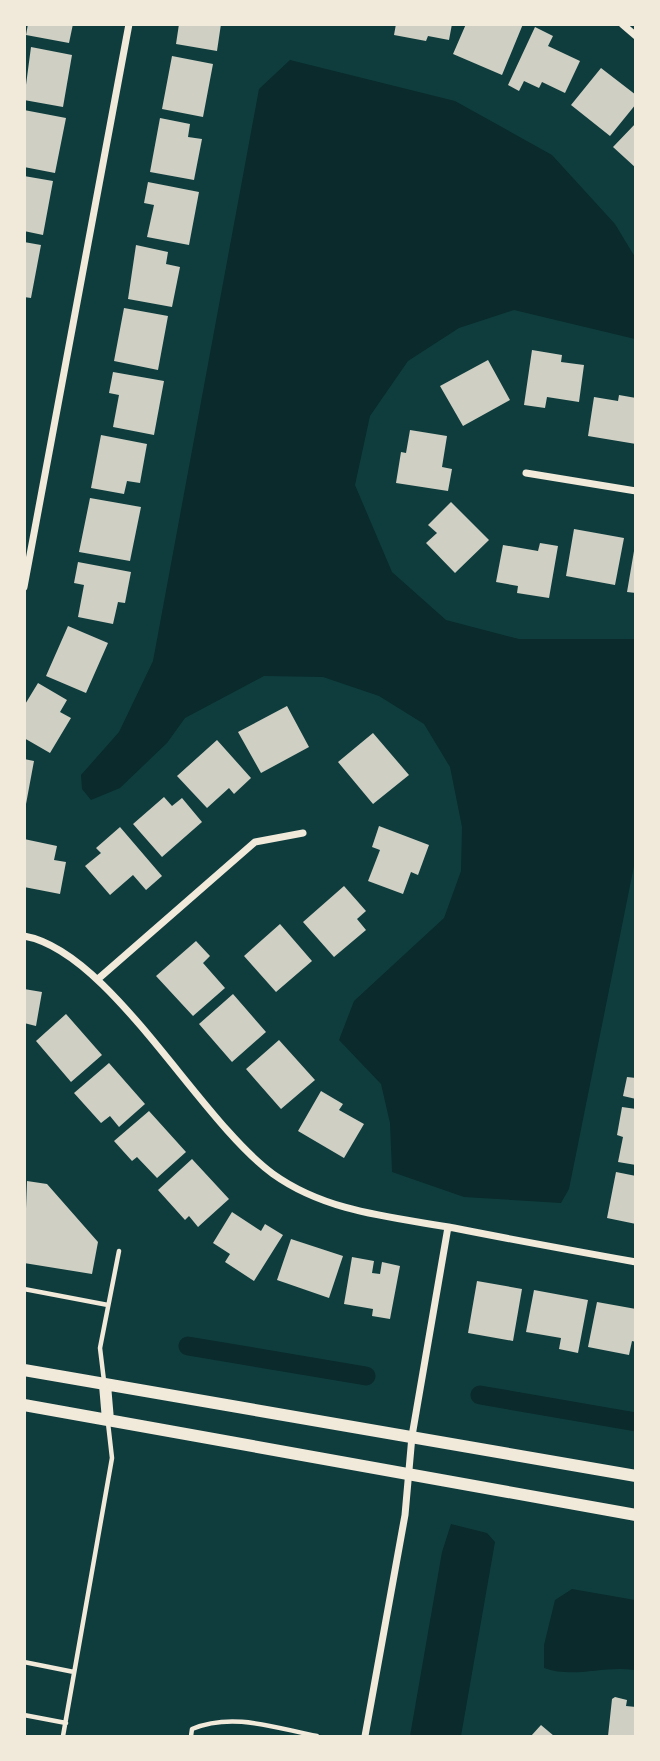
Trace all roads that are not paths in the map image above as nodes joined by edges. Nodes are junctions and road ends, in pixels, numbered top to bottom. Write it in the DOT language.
graph roads {
  1 [pos="129,24"];
  2 [pos="626,26"];
  3 [pos="635,36"];
  4 [pos="526,473"];
  5 [pos="635,491"];
  6 [pos="24,587"];
  7 [pos="303,833"];
  8 [pos="24,936"];
  9 [pos="98,979"];
  10 [pos="448,1227"];
  11 [pos="119,1251"];
  12 [pos="635,1262"];
  13 [pos="24,1289"];
  14 [pos="108,1305"];
  15 [pos="24,1370"];
  16 [pos="105,1385"];
  17 [pos="24,1405"];
  18 [pos="108,1420"];
  19 [pos="412,1436"];
  20 [pos="409,1473"];
  21 [pos="635,1476"];
  22 [pos="635,1515"];
  23 [pos="24,1662"];
  24 [pos="74,1672"];
  25 [pos="24,1715"];
  26 [pos="66,1723"];
  27 [pos="63,1737"];
  28 [pos="191,1737"];
  29 [pos="317,1737"];
  30 [pos="365,1737"];
  1 -- 6 [label="street"];
  2 -- 3 [label="street"];
  4 -- 5 [label="street"];
  7 -- 9 [label="street"];
  8 -- 9 [label="street"];
  9 -- 10 [label="street"];
  10 -- 12 [label="street"];
  10 -- 19 [label="street"];
  11 -- 14 [label="lane"];
  13 -- 14 [label="lane"];
  14 -- 16 [label="lane"];
  15 -- 16 [label="main road"];
  16 -- 18 [label="main road"];
  16 -- 19 [label="main road"];
  17 -- 18 [label="main road"];
  18 -- 20 [label="main road"];
  18 -- 24 [label="lane"];
  19 -- 20 [label="street"];
  19 -- 21 [label="main road"];
  20 -- 22 [label="main road"];
  20 -- 30 [label="street"];
  23 -- 24 [label="lane"];
  24 -- 26 [label="lane"];
  25 -- 26 [label="lane"];
  26 -- 27 [label="lane"];
  28 -- 29 [label="lane"];
}
